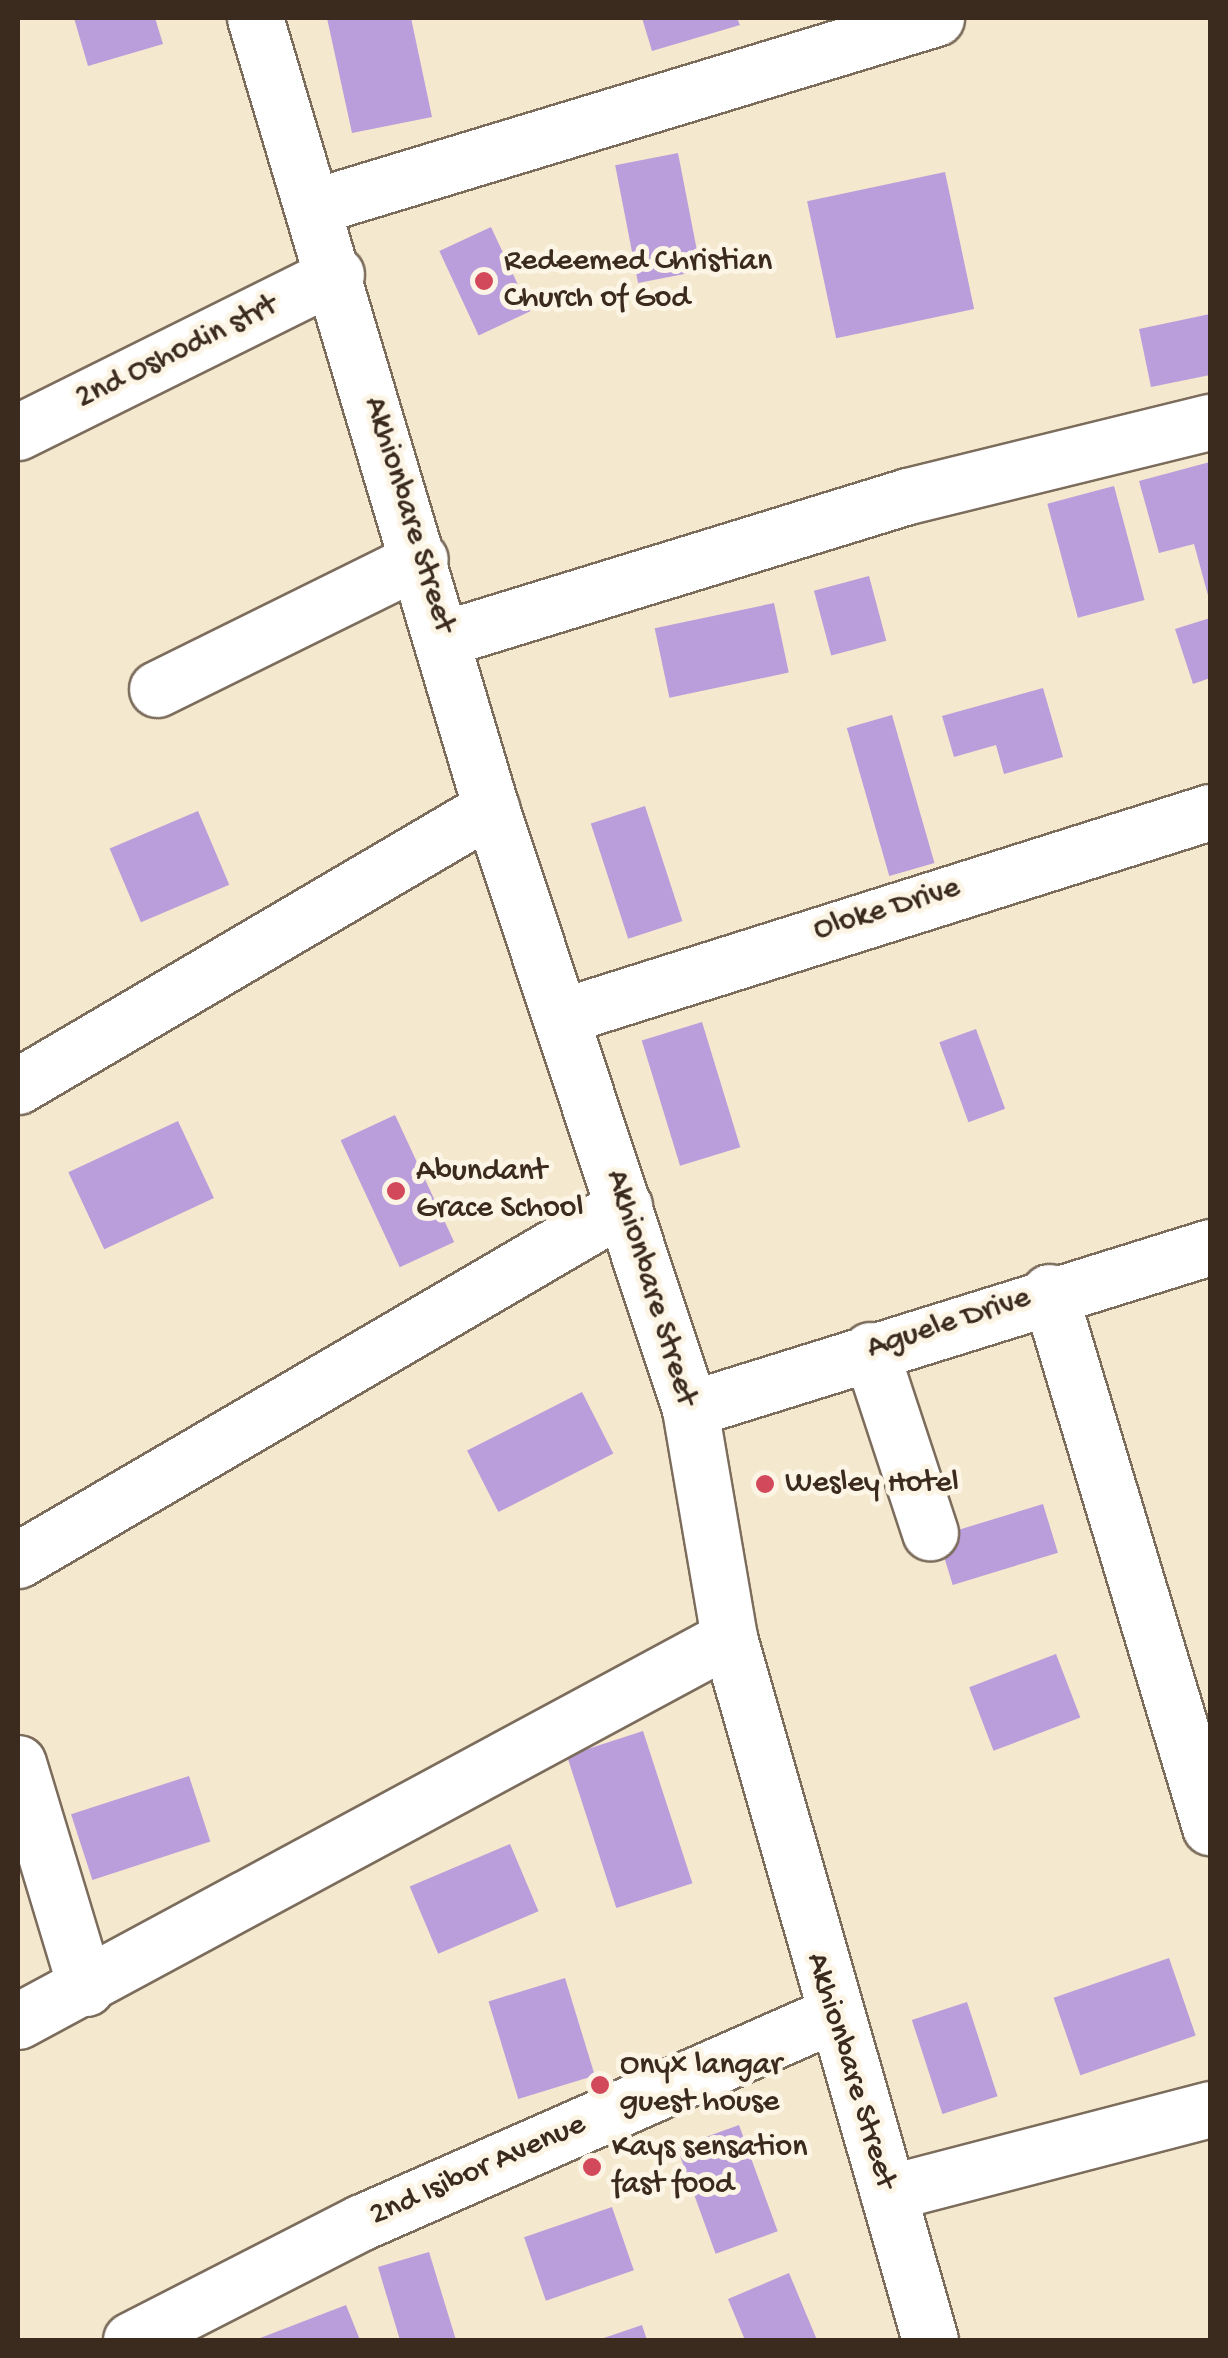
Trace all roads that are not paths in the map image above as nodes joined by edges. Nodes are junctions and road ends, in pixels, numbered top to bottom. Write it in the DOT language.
graph roads {
  1 [pos="255,18"];
  2 [pos="936,18"];
  3 [pos="316,206"];
  4 [pos="336,274"];
  5 [pos="1210,422"];
  6 [pos="18,432"];
  7 [pos="420,559"];
  8 [pos="446,638"];
  9 [pos="157,689"];
  10 [pos="491,808"];
  11 [pos="1210,812"];
  12 [pos="566,1014"];
  13 [pos="18,1086"];
  14 [pos="624,1206"];
  15 [pos="1210,1247"];
  16 [pos="1048,1292"];
  17 [pos="870,1350"];
  18 [pos="690,1409"];
  19 [pos="930,1532"];
  20 [pos="18,1560"];
  21 [pos="729,1638"];
  22 [pos="18,1763"];
  23 [pos="1210,1827"];
  24 [pos="86,1988"];
  25 [pos="832,2016"];
  26 [pos="18,2021"];
  27 [pos="1210,2110"];
  28 [pos="888,2194"];
  29 [pos="131,2340"];
  30 [pos="930,2340"];
  1 -- 3 [label="street, Akhionbare Street"];
  2 -- 3 [label="street"];
  3 -- 4 [label="street, Akhionbare Street"];
  4 -- 6 [label="street, 2nd Oshodin strt"];
  4 -- 7 [label="street, Akhionbare Street"];
  5 -- 8 [label="street"];
  7 -- 8 [label="street, Akhionbare Street"];
  7 -- 9 [label="street"];
  8 -- 10 [label="street, Akhionbare Street"];
  10 -- 12 [label="street, Akhionbare Street"];
  10 -- 13 [label="street"];
  11 -- 12 [label="street, Oloke Drive"];
  12 -- 14 [label="street, Akhionbare Street"];
  14 -- 18 [label="street, Akhionbare Street"];
  14 -- 20 [label="street"];
  15 -- 16 [label="street, Aguele Drive"];
  16 -- 17 [label="street, Aguele Drive"];
  16 -- 23 [label="street"];
  17 -- 18 [label="street, Aguele Drive"];
  17 -- 19 [label="street"];
  18 -- 21 [label="street, Akhionbare Street"];
  21 -- 24 [label="street"];
  21 -- 25 [label="street, Akhionbare Street"];
  22 -- 24 [label="street"];
  24 -- 26 [label="street"];
  25 -- 28 [label="street, Akhionbare Street"];
  25 -- 29 [label="street, 2nd Isibor Avenue"];
  27 -- 28 [label="street"];
  28 -- 30 [label="street, Akhionbare Street"];
}
